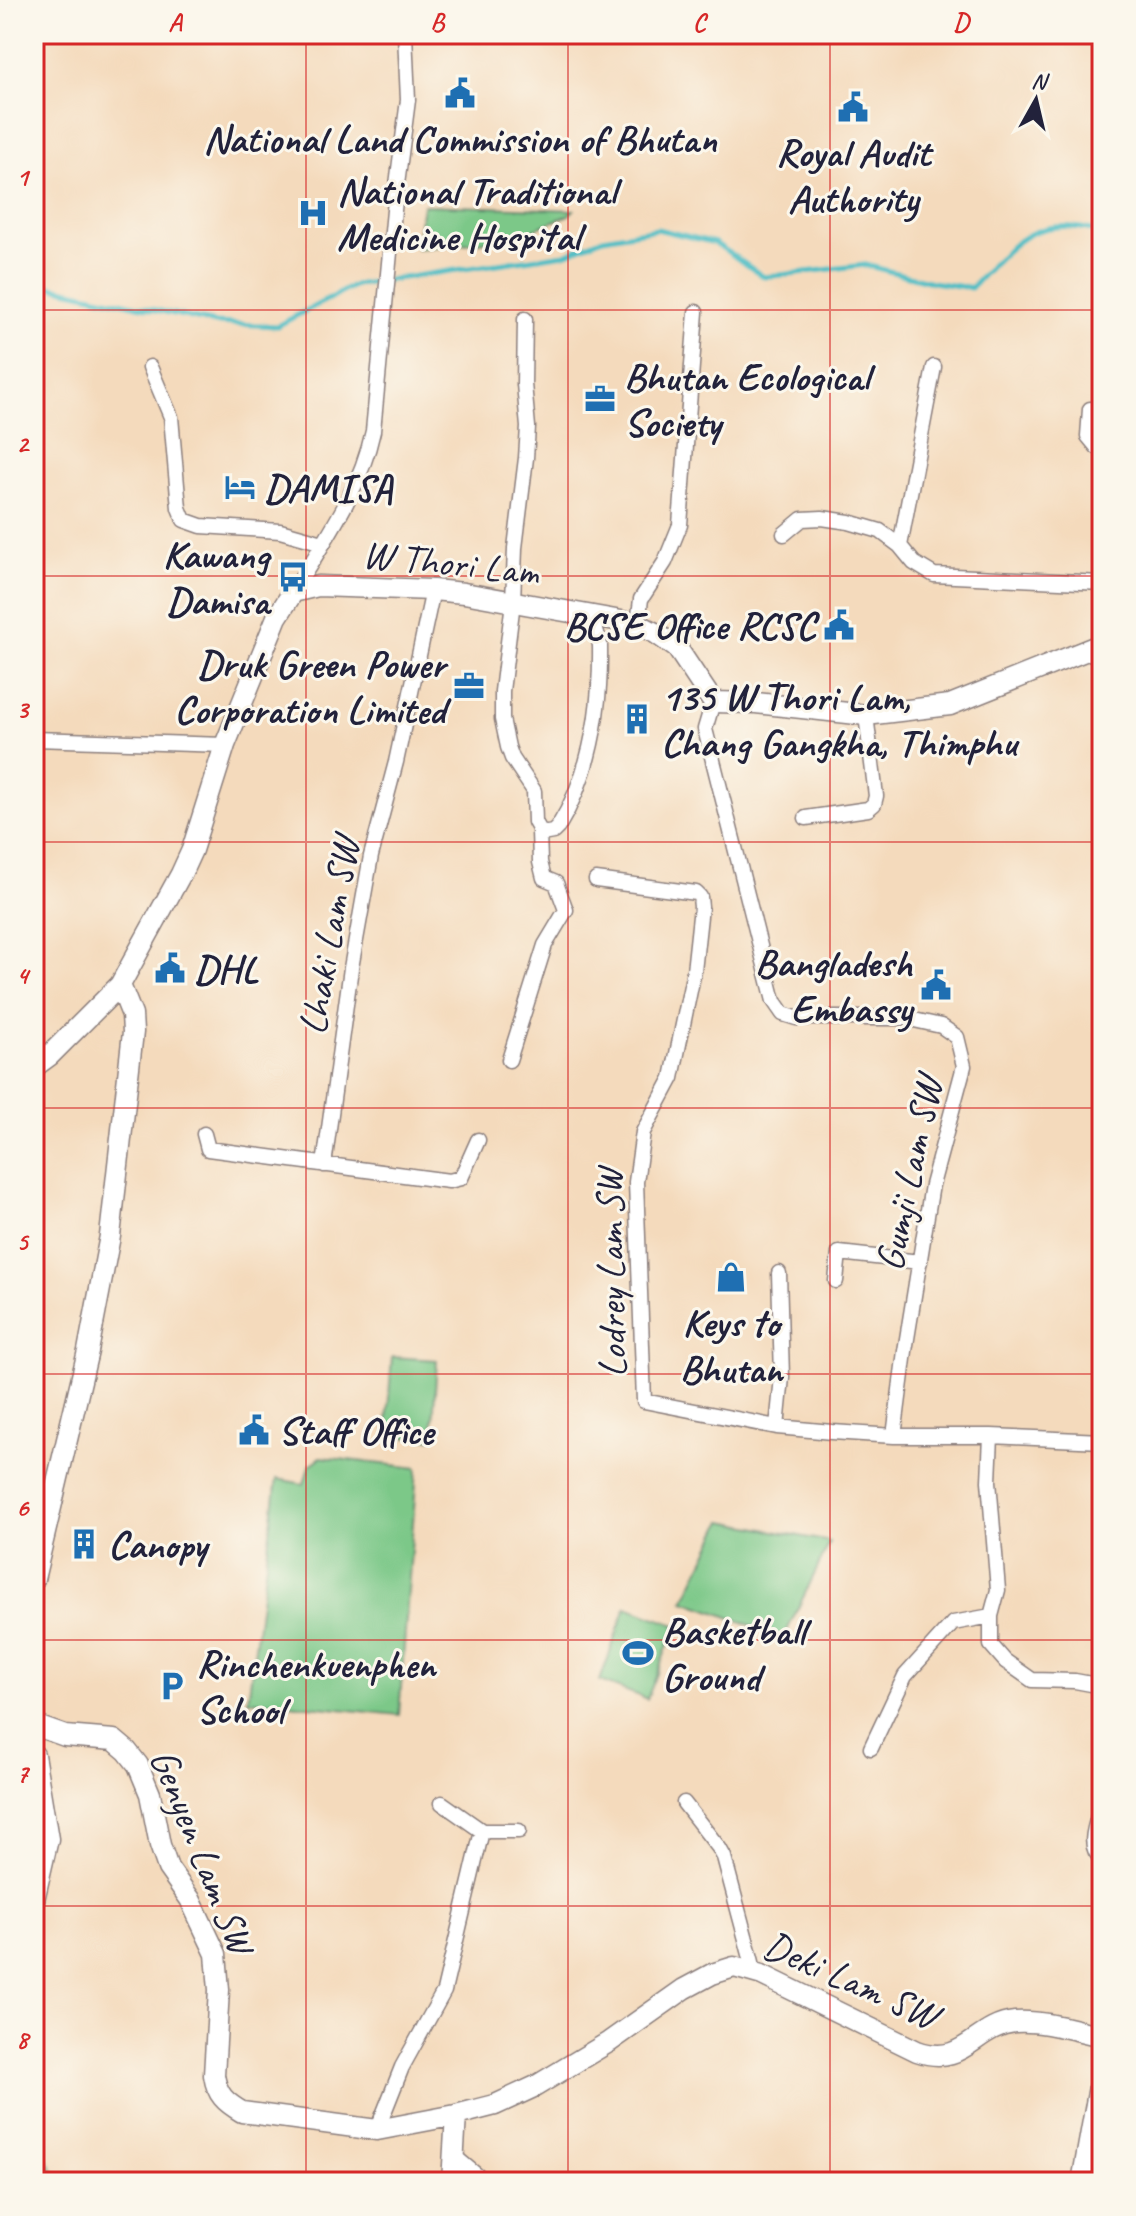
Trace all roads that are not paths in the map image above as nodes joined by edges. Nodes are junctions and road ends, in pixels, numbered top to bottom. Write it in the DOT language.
graph roads {
  1 [pos="405,34"];
  2 [pos="696,312"];
  3 [pos="525,319"];
  4 [pos="150,367"];
  5 [pos="934,367"];
  6 [pos="1090,409"];
  7 [pos="1102,449"];
  8 [pos="784,534"];
  9 [pos="323,543"];
  10 [pos="900,546"];
  11 [pos="1102,583"];
  12 [pos="433,590"];
  13 [pos="293,592"];
  14 [pos="513,602"];
  15 [pos="592,616"];
  16 [pos="638,624"];
  17 [pos="1102,644"];
  18 [pos="713,702"];
  19 [pos="866,715"];
  20 [pos="34,739"];
  21 [pos="225,745"];
  22 [pos="806,818"];
  23 [pos="539,831"];
  24 [pos="596,880"];
  25 [pos="120,985"];
  26 [pos="509,1060"];
  27 [pos="34,1067"];
  28 [pos="204,1134"];
  29 [pos="478,1140"];
  30 [pos="324,1165"];
  31 [pos="920,1262"];
  32 [pos="779,1273"];
  33 [pos="836,1281"];
  34 [pos="777,1427"];
  35 [pos="894,1436"];
  36 [pos="991,1436"];
  37 [pos="1102,1441"];
  38 [pos="34,1579"];
  39 [pos="991,1616"];
  40 [pos="1102,1686"];
  41 [pos="34,1725"];
  42 [pos="871,1748"];
  43 [pos="34,1755"];
  44 [pos="442,1803"];
  45 [pos="684,1803"];
  46 [pos="1102,1804"];
  47 [pos="482,1831"];
  48 [pos="519,1831"];
  49 [pos="1102,1859"];
  50 [pos="34,1900"];
  51 [pos="751,1971"];
  52 [pos="1102,2036"];
  53 [pos="1102,2070"];
  54 [pos="456,2115"];
  55 [pos="377,2130"];
  56 [pos="454,2156"];
  57 [pos="452,2182"];
  58 [pos="485,2182"];
  59 [pos="1082,2182"];
  1 -- 9 [label="street"];
  2 -- 16 [label="street"];
  3 -- 14 [label="street"];
  4 -- 9 [label="street"];
  5 -- 10 [label="street"];
  6 -- 7 [label="street"];
  8 -- 10 [label="street"];
  9 -- 13 [label="street"];
  10 -- 11 [label="street"];
  12 -- 13 [label="main road, W Thori Lam"];
  12 -- 14 [label="main road, W Thori Lam"];
  12 -- 30 [label="street, Lhaki Lam SW"];
  13 -- 21 [label="main road"];
  14 -- 15 [label="main road, W Thori Lam"];
  14 -- 23 [label="street"];
  15 -- 16 [label="main road, W Thori Lam"];
  15 -- 23 [label="street"];
  16 -- 18 [label="main road, W Thori Lam"];
  17 -- 19 [label="main road"];
  18 -- 19 [label="main road"];
  18 -- 31 [label="street, Gumji Lam SW"];
  19 -- 22 [label="street"];
  20 -- 21 [label="street"];
  21 -- 25 [label="main road"];
  23 -- 26 [label="street"];
  24 -- 34 [label="street, Lodrey Lam SW"];
  25 -- 27 [label="main road"];
  25 -- 38 [label="main road"];
  28 -- 30 [label="street"];
  29 -- 30 [label="street"];
  31 -- 33 [label="street"];
  31 -- 35 [label="street, Gumji Lam SW"];
  32 -- 34 [label="street"];
  34 -- 35 [label="street, Lodrey Lam SW"];
  35 -- 36 [label="street, Lodrey Lam SW"];
  36 -- 37 [label="street, Lodrey Lam SW"];
  36 -- 39 [label="street"];
  39 -- 40 [label="street"];
  39 -- 42 [label="street"];
  41 -- 55 [label="main road, Genyen Lam SW"];
  43 -- 50 [label="main road"];
  44 -- 47 [label="street"];
  45 -- 51 [label="street"];
  46 -- 49 [label="street"];
  47 -- 48 [label="street"];
  47 -- 55 [label="street"];
  51 -- 52 [label="main road, Deki Lam SW"];
  51 -- 54 [label="main road, Deki Lam SW"];
  53 -- 59 [label="main road"];
  54 -- 55 [label="main road, Genyen Lam SW"];
  54 -- 56 [label="main road"];
  56 -- 57 [label="main road"];
  56 -- 58 [label="street"];
}
